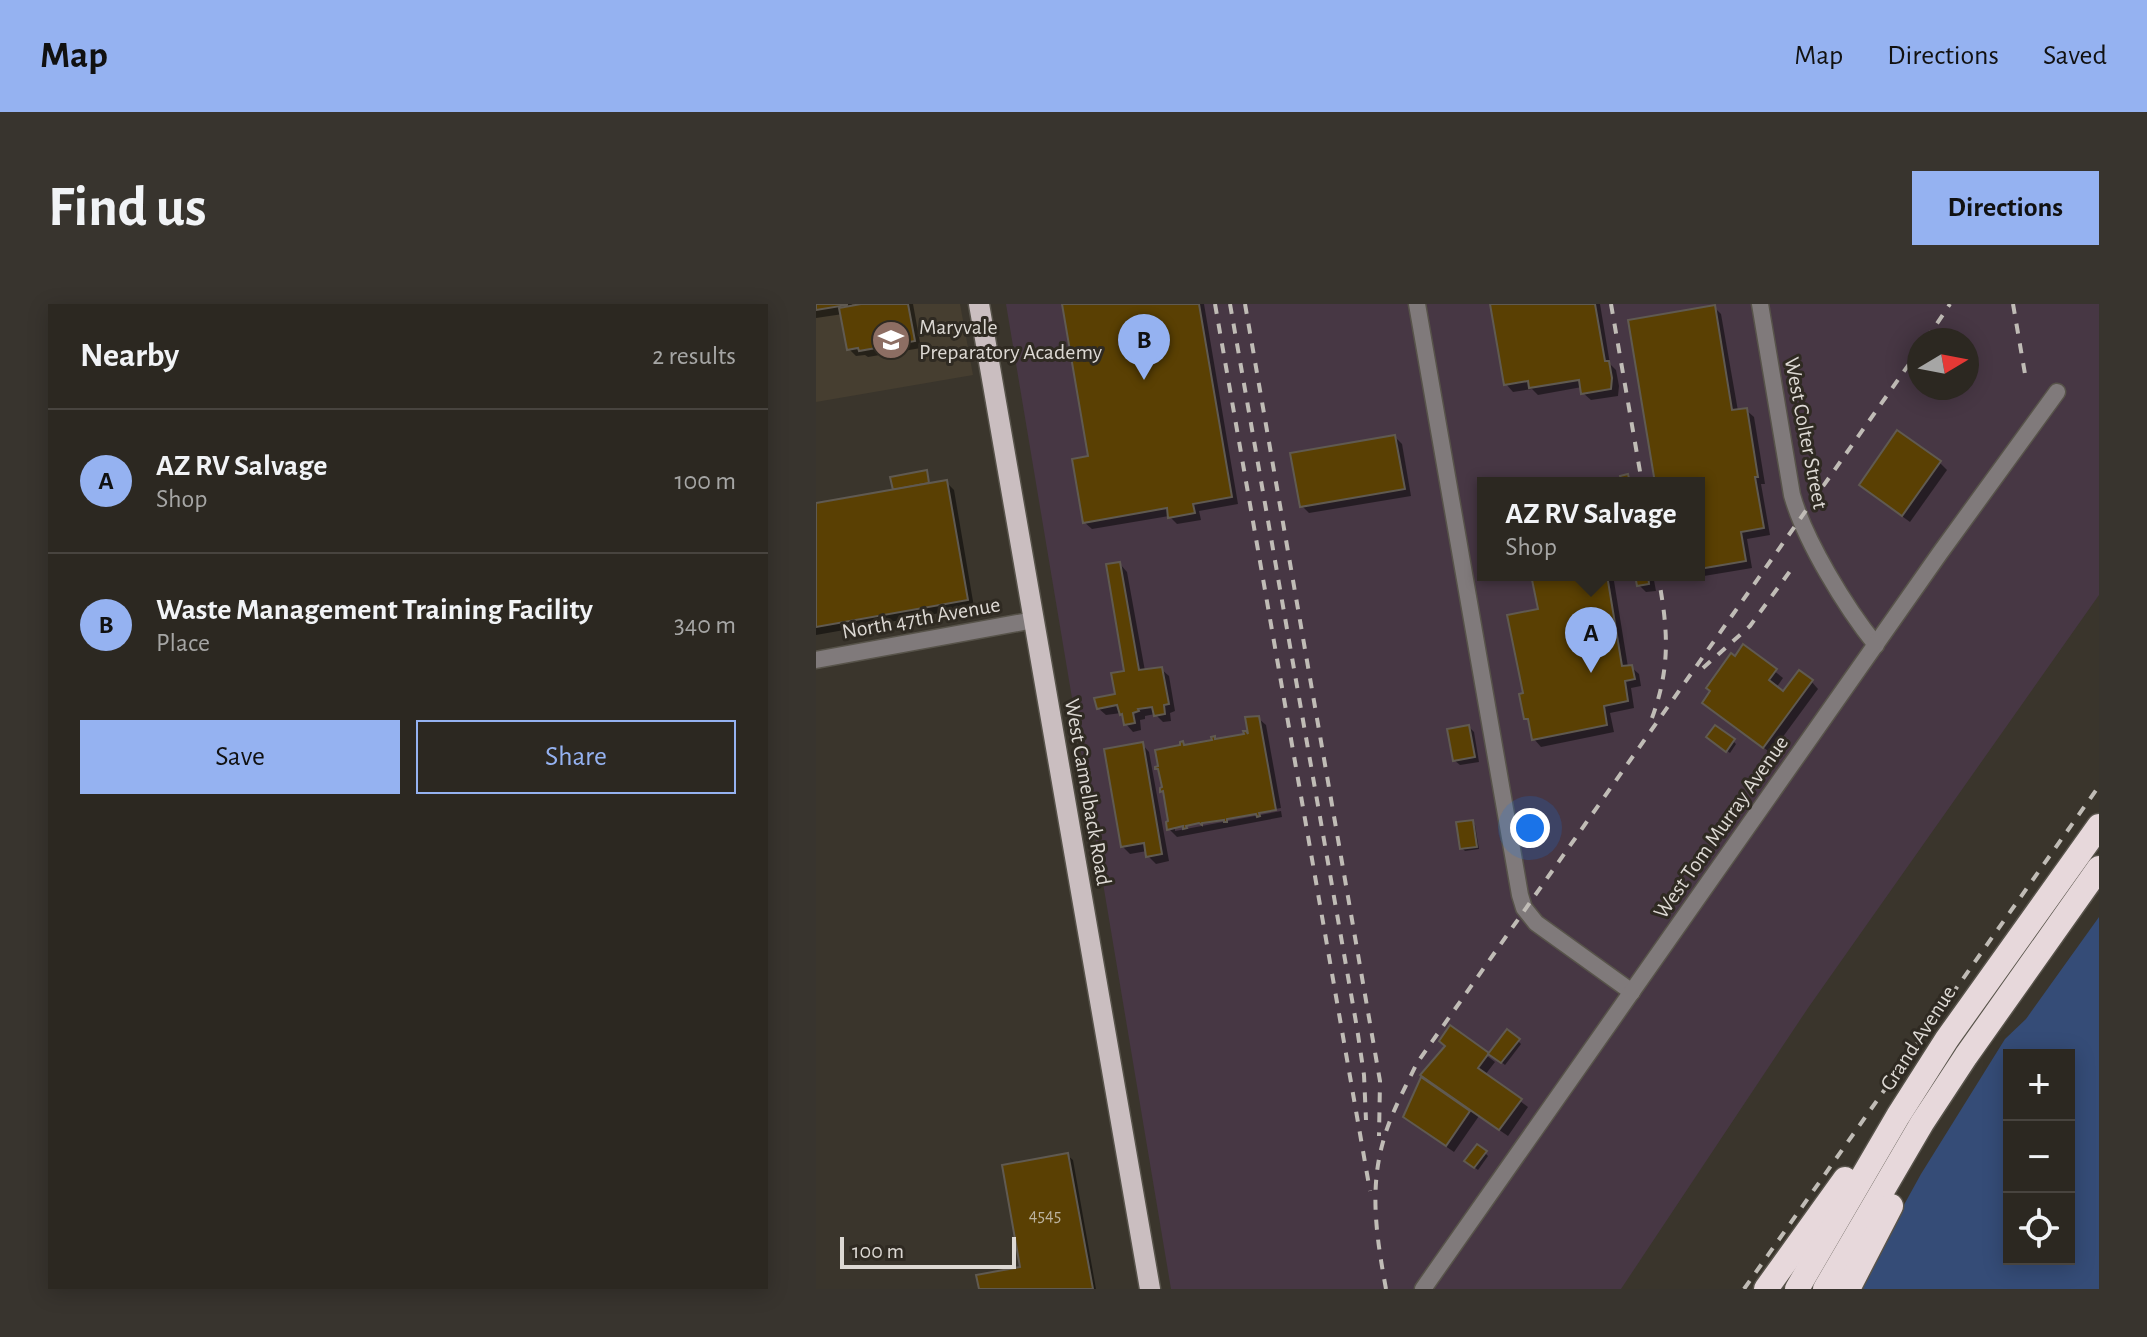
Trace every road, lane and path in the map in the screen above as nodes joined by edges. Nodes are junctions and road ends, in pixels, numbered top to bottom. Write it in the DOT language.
graph roads {
  1 [pos="979,304"];
  2 [pos="1417,304"];
  3 [pos="1760,304"];
  4 [pos="2057,392"];
  5 [pos="1034,620"];
  6 [pos="1876,645"];
  7 [pos="816,660"];
  8 [pos="2099,826"];
  9 [pos="2099,868"];
  10 [pos="1632,992"];
  11 [pos="1898,1116"];
  12 [pos="1922,1123"];
  13 [pos="1150,1289"];
  14 [pos="1423,1289"];
  15 [pos="1766,1289"];
  16 [pos="1797,1289"];
  17 [pos="1825,1289"];
  18 [pos="1848,1289"];
  1 -- 5 [label="main road, West Camelback Road"];
  2 -- 10 [label="street"];
  3 -- 6 [label="street, West Colter Street"];
  4 -- 6 [label="street, West Tom Murray Avenue"];
  5 -- 7 [label="street, North 47th Avenue"];
  5 -- 13 [label="main road, West Camelback Road"];
  6 -- 10 [label="street, West Tom Murray Avenue"];
  8 -- 11 [label="highway, Grand Avenue"];
  9 -- 12 [label="highway"];
  10 -- 14 [label="street, West Tom Murray Avenue"];
  11 -- 15 [label="highway"];
  11 -- 16 [label="highway, Grand Avenue"];
  12 -- 17 [label="highway"];
  12 -- 18 [label="highway"];
}
